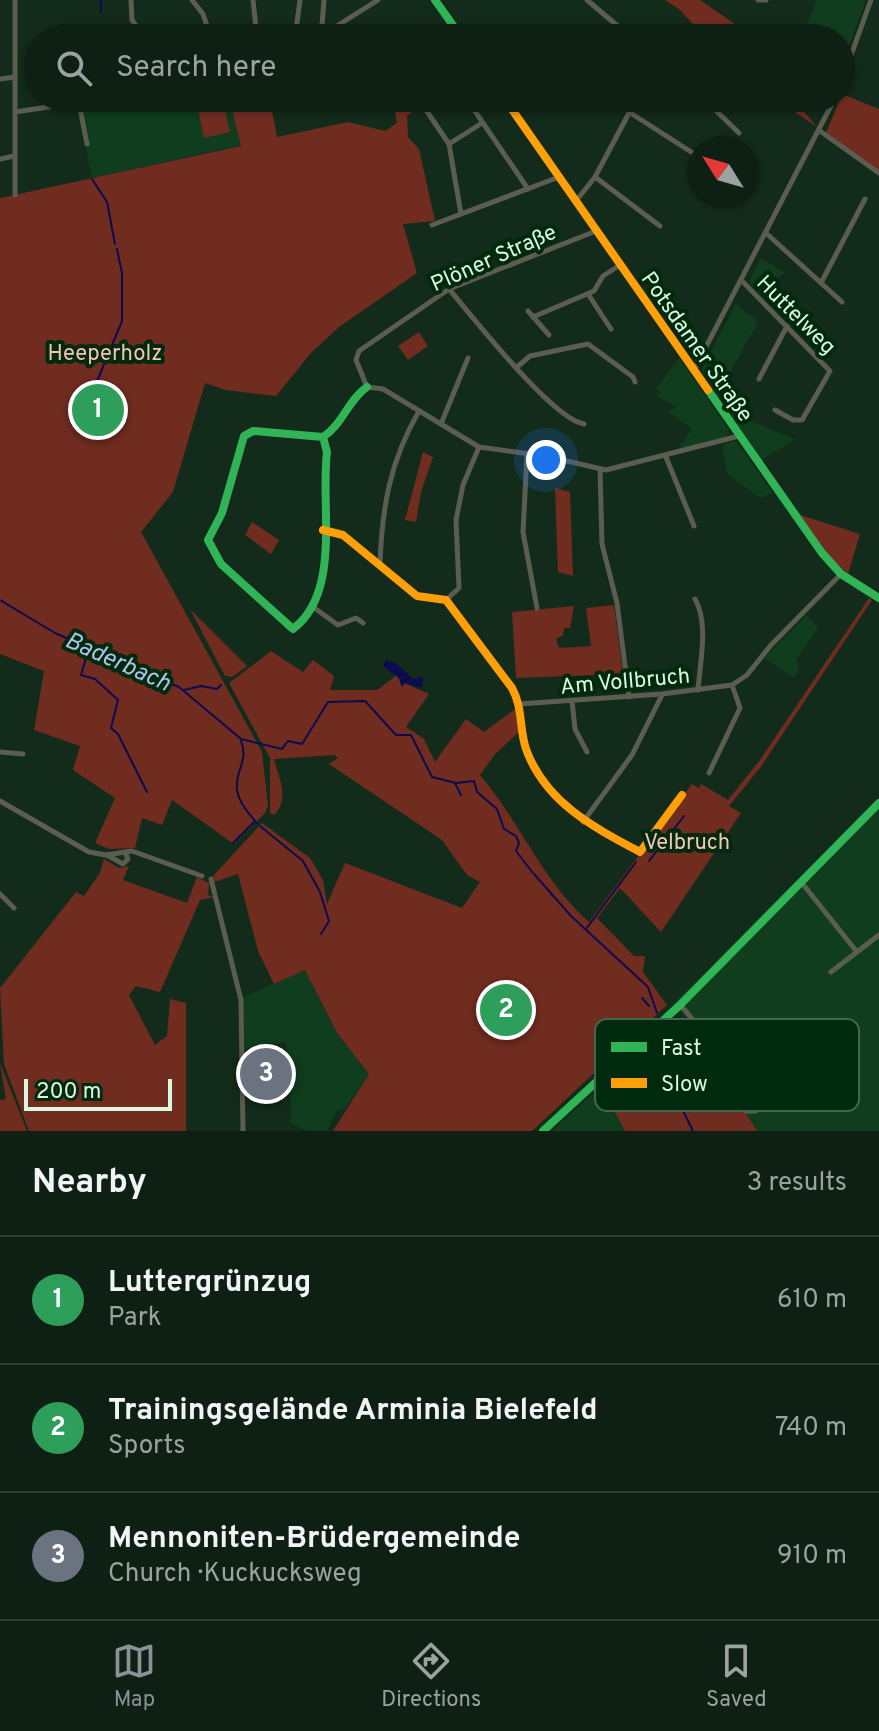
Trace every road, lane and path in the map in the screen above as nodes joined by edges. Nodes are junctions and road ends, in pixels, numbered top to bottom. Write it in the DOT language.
graph roads {
  1 [pos="15,0"];
  2 [pos="131,0"];
  3 [pos="192,0"];
  4 [pos="253,0"];
  5 [pos="300,0"];
  6 [pos="324,0"];
  7 [pos="378,0"];
  8 [pos="435,0"];
  9 [pos="587,0"];
  10 [pos="758,0"];
  11 [pos="766,0"];
  12 [pos="874,1"];
  13 [pos="135,24"];
  14 [pos="206,24"];
  15 [pos="256,24"];
  16 [pos="297,24"];
  17 [pos="322,24"];
  18 [pos="341,24"];
  19 [pos="452,24"];
  20 [pos="615,24"];
  21 [pos="855,48"];
  22 [pos="15,77"];
  23 [pos="0,79"];
  24 [pos="24,111"];
  25 [pos="15,112"];
  26 [pos="81,112"];
  27 [pos="427,112"];
  28 [pos="475,112"];
  29 [pos="513,112"];
  30 [pos="629,112"];
  31 [pos="717,112"];
  32 [pos="829,112"];
  33 [pos="482,123"];
  34 [pos="820,131"];
  35 [pos="739,133"];
  36 [pos="87,144"];
  37 [pos="449,144"];
  38 [pos="687,149"];
  39 [pos="14,156"];
  40 [pos="0,159"];
  41 [pos="879,173"];
  42 [pos="559,177"];
  43 [pos="595,177"];
  44 [pos="528,189"];
  45 [pos="15,195"];
  46 [pos="865,199"];
  47 [pos="576,201"];
  48 [pos="461,214"];
  49 [pos="432,225"];
  50 [pos="660,226"];
  51 [pos="596,231"];
  52 [pos="766,233"];
  53 [pos="620,265"];
  54 [pos="741,280"];
  55 [pos="821,283"];
  56 [pos="449,289"];
  57 [pos="588,294"];
  58 [pos="842,302"];
  59 [pos="528,311"];
  60 [pos="533,317"];
  61 [pos="787,326"];
  62 [pos="611,329"];
  63 [pos="549,335"];
  64 [pos="468,358"];
  65 [pos="517,367"];
  66 [pos="693,371"];
  67 [pos="759,379"];
  68 [pos="635,382"];
  69 [pos="367,387"];
  70 [pos="775,410"];
  71 [pos="419,411"];
  72 [pos="441,424"];
  73 [pos="584,424"];
  74 [pos="739,436"];
  75 [pos="323,437"];
  76 [pos="479,447"];
  77 [pos="527,454"];
  78 [pos="666,457"];
  79 [pos="600,469"];
  80 [pos="694,526"];
  81 [pos="323,530"];
  82 [pos="380,565"];
  83 [pos="841,574"];
  84 [pos="879,598"];
  85 [pos="695,599"];
  86 [pos="446,600"];
  87 [pos="313,607"];
  88 [pos="537,608"];
  89 [pos="363,623"];
  90 [pos="732,685"];
  91 [pos="698,690"];
  92 [pos="662,694"];
  93 [pos="629,697"];
  94 [pos="572,701"];
  95 [pos="519,704"];
  96 [pos="0,752"];
  97 [pos="587,752"];
  98 [pos="23,754"];
  99 [pos="709,773"];
  100 [pos="682,795"];
  101 [pos="0,801"];
  102 [pos="878,806"];
  103 [pos="583,822"];
  104 [pos="123,852"];
  105 [pos="106,855"];
  106 [pos="202,876"];
  107 [pos="211,879"];
  108 [pos="802,883"];
  109 [pos="0,894"];
  110 [pos="14,908"];
  111 [pos="879,935"];
  112 [pos="857,952"];
  113 [pos="831,972"];
  114 [pos="680,1005"];
  115 [pos="665,1019"];
  116 [pos="693,1019"];
  117 [pos="595,1083"];
  118 [pos="243,1131"];
  119 [pos="543,1131"];
  1 -- 22 [label="street"];
  2 -- 13 [label="street"];
  3 -- 14 [label="street"];
  4 -- 15 [label="street"];
  5 -- 16 [label="street"];
  6 -- 17 [label="street"];
  7 -- 18 [label="street"];
  8 -- 19 [label="street"];
  9 -- 20 [label="street"];
  10 -- 11 [label="street"];
  12 -- 21 [label="street"];
  22 -- 23 [label="street"];
  22 -- 25 [label="street"];
  24 -- 25 [label="street"];
  25 -- 39 [label="street"];
  26 -- 36 [label="street"];
  27 -- 37 [label="street"];
  28 -- 33 [label="street"];
  29 -- 42 [label="street, Potsdamer Straße"];
  30 -- 38 [label="street"];
  30 -- 43 [label="street"];
  31 -- 35 [label="street"];
  32 -- 34 [label="street"];
  33 -- 37 [label="street"];
  33 -- 44 [label="street"];
  34 -- 41 [label="street"];
  34 -- 52 [label="street"];
  37 -- 48 [label="street"];
  39 -- 40 [label="street"];
  39 -- 45 [label="street"];
  42 -- 44 [label="street"];
  42 -- 47 [label="street, Potsdamer Straße"];
  43 -- 47 [label="street"];
  43 -- 50 [label="street"];
  44 -- 48 [label="street"];
  46 -- 55 [label="street"];
  47 -- 51 [label="street, Potsdamer Straße"];
  48 -- 49 [label="street"];
  51 -- 53 [label="street, Potsdamer Straße"];
  51 -- 56 [label="street, Plöner Straße"];
  52 -- 54 [label="street"];
  52 -- 55 [label="street"];
  53 -- 57 [label="street"];
  53 -- 66 [label="street, Potsdamer Straße"];
  54 -- 61 [label="street, Huttelweg"];
  54 -- 66 [label="street"];
  55 -- 58 [label="street"];
  56 -- 65 [label="street"];
  56 -- 69 [label="street, Plöner Straße"];
  57 -- 60 [label="street"];
  57 -- 62 [label="street"];
  59 -- 60 [label="street"];
  60 -- 63 [label="street"];
  61 -- 67 [label="street"];
  61 -- 70 [label="street, Huttelweg"];
  64 -- 72 [label="street"];
  65 -- 68 [label="street"];
  65 -- 73 [label="street"];
  66 -- 74 [label="street, Potsdamer Straße"];
  69 -- 71 [label="street"];
  69 -- 75 [label="street"];
  71 -- 72 [label="street"];
  71 -- 82 [label="street"];
  72 -- 76 [label="street"];
  74 -- 78 [label="street"];
  74 -- 83 [label="street, Potsdamer Straße"];
  75 -- 81 [label="street"];
  75 -- 87 [label="street"];
  76 -- 77 [label="street"];
  76 -- 86 [label="street"];
  77 -- 79 [label="street"];
  77 -- 88 [label="street"];
  78 -- 79 [label="street"];
  78 -- 80 [label="street"];
  79 -- 93 [label="street"];
  81 -- 82 [label="street"];
  81 -- 87 [label="street"];
  82 -- 86 [label="street"];
  83 -- 84 [label="street, Potsdamer Straße"];
  83 -- 90 [label="street"];
  85 -- 91 [label="street"];
  86 -- 95 [label="street"];
  87 -- 89 [label="street"];
  90 -- 91 [label="street, Am Vollbruch"];
  90 -- 99 [label="street"];
  91 -- 92 [label="street, Am Vollbruch"];
  92 -- 93 [label="street, Am Vollbruch"];
  92 -- 103 [label="street"];
  93 -- 94 [label="street, Am Vollbruch"];
  94 -- 95 [label="street, Am Vollbruch"];
  94 -- 97 [label="street"];
  95 -- 103 [label="street"];
  96 -- 98 [label="street"];
  100 -- 103 [label="street"];
  101 -- 105 [label="street"];
  102 -- 108 [label="street"];
  104 -- 105 [label="street"];
  104 -- 105 [label="street"];
  104 -- 106 [label="street"];
  107 -- 118 [label="street"];
  108 -- 112 [label="street"];
  108 -- 114 [label="street"];
  109 -- 110 [label="street"];
  111 -- 112 [label="street"];
  112 -- 113 [label="street"];
  114 -- 115 [label="street"];
  114 -- 116 [label="street"];
  117 -- 119 [label="street"];
}
